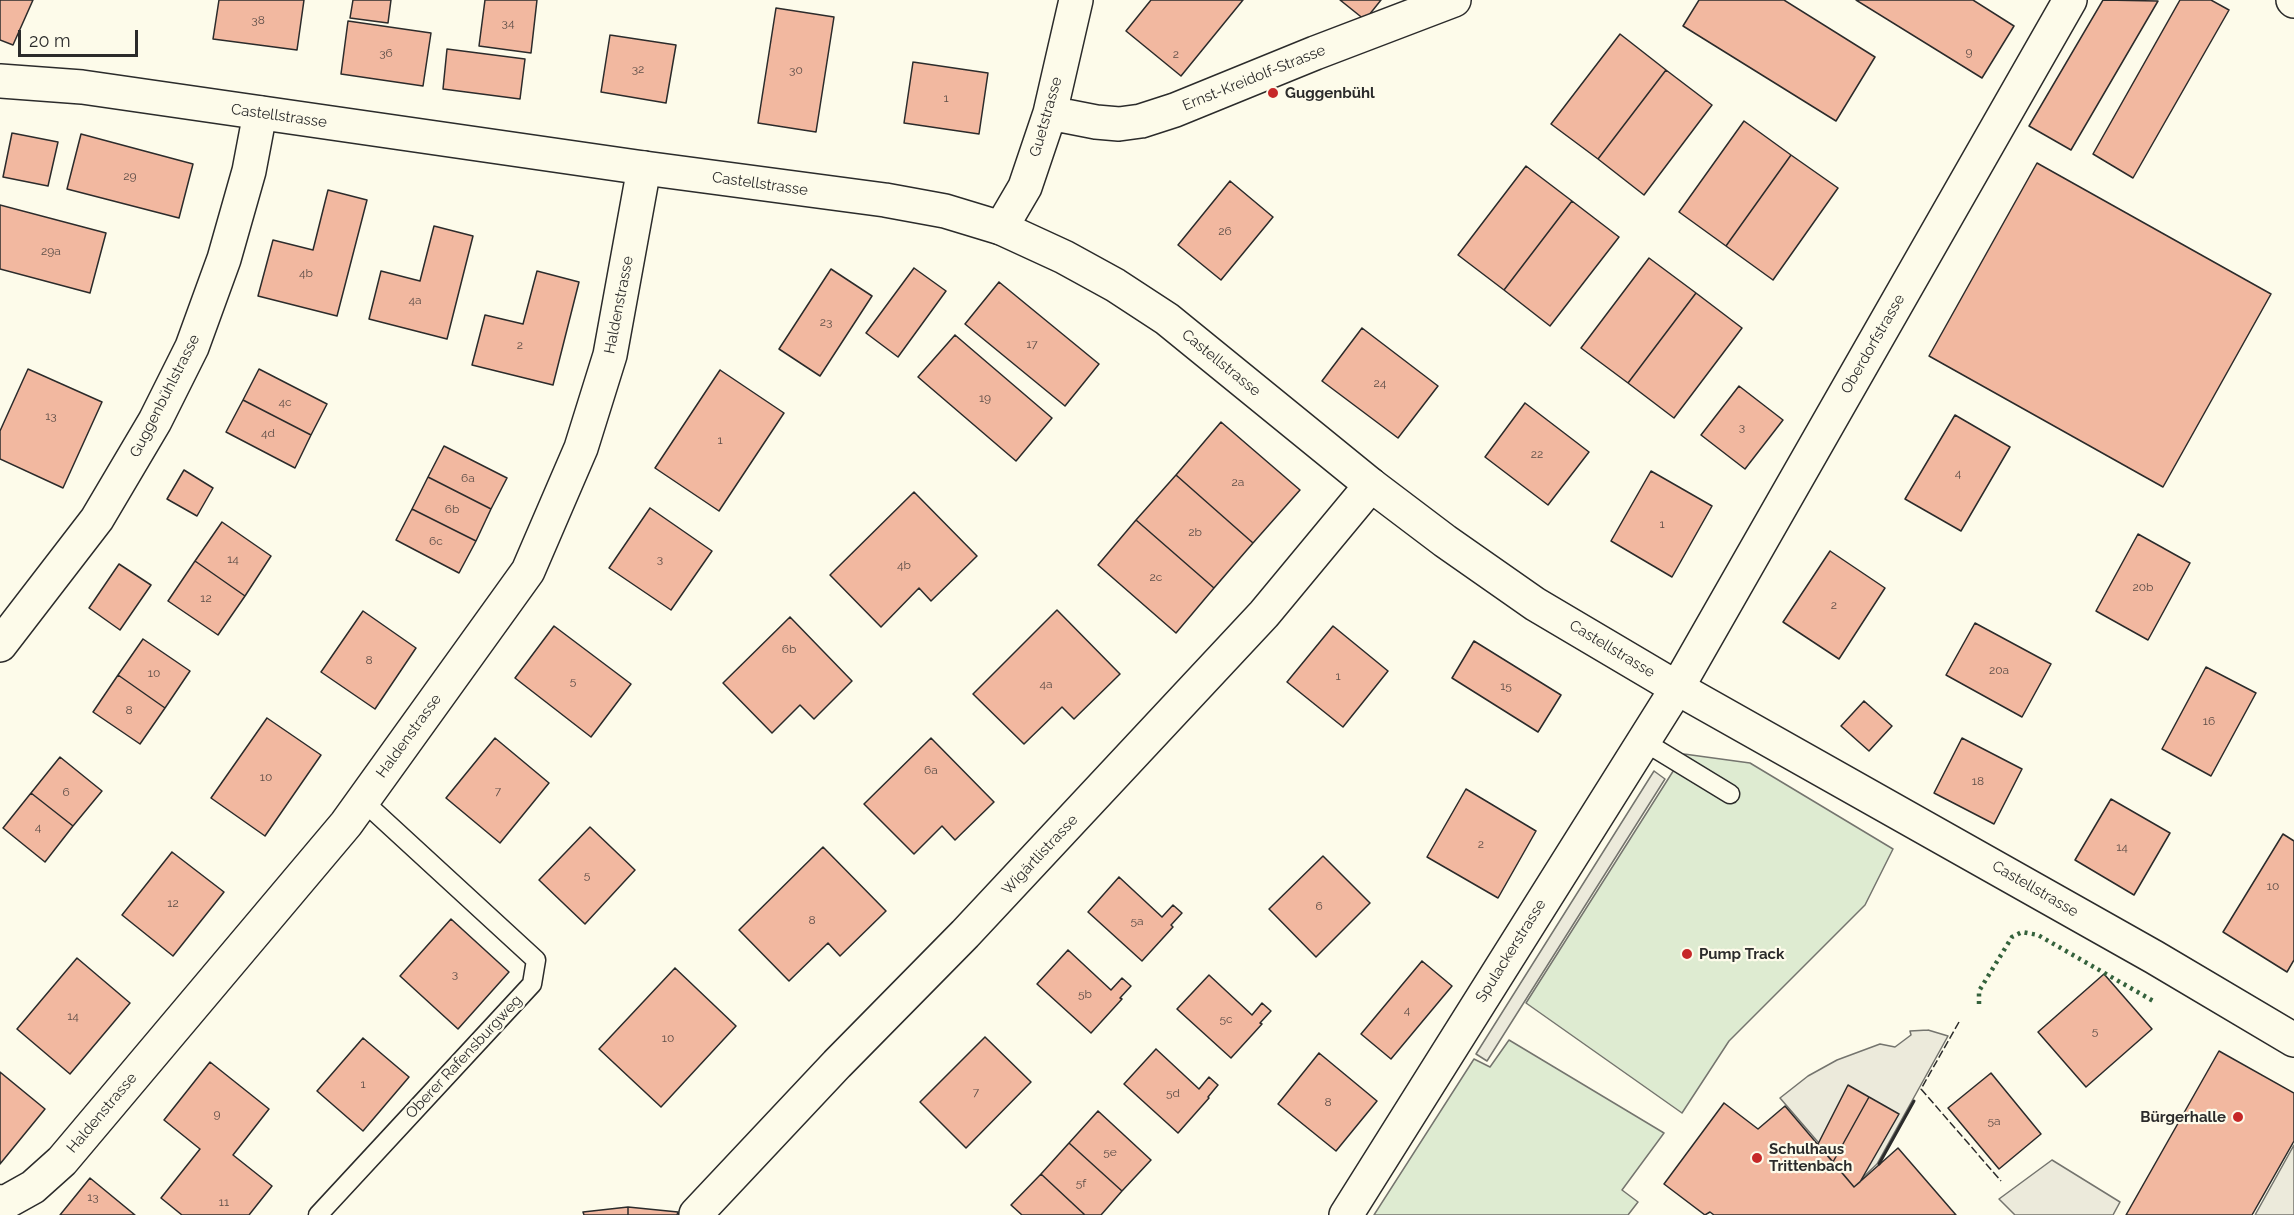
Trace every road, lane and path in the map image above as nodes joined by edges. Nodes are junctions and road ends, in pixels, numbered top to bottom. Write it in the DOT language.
graph roads {
  1 [pos="1076,0"];
  2 [pos="1454,0"];
  3 [pos="2070,0"];
  4 [pos="0,81"];
  5 [pos="260,113"];
  6 [pos="1050,113"];
  7 [pos="644,168"];
  8 [pos="1001,228"];
  9 [pos="1371,485"];
  10 [pos="0,645"];
  11 [pos="1677,688"];
  12 [pos="1643,741"];
  13 [pos="1730,794"];
  14 [pos="363,801"];
  15 [pos="2294,1040"];
  16 [pos="0,1202"];
  17 [pos="696,1214"];
  18 [pos="318,1215"];
  19 [pos="1346,1215"];
  1 -- 6 [label="street, Guetstrasse"];
  2 -- 6 [label="street, Ernst-Kreidolf-Strasse"];
  3 -- 11 [label="street, Oberdorfstrasse"];
  4 -- 5 [label="street, Castellstrasse"];
  5 -- 7 [label="street, Castellstrasse"];
  5 -- 10 [label="street, Guggenbühlstrasse"];
  6 -- 8 [label="street, Guetstrasse"];
  7 -- 8 [label="street, Castellstrasse"];
  7 -- 14 [label="street, Haldenstrasse"];
  8 -- 9 [label="street, Castellstrasse"];
  9 -- 11 [label="street, Castellstrasse"];
  9 -- 17 [label="street, Wigärtlistrasse"];
  11 -- 12 [label="street, Spulackerstrasse"];
  11 -- 15 [label="street, Castellstrasse"];
  12 -- 13 [label="lane"];
  12 -- 19 [label="street, Spulackerstrasse"];
  14 -- 16 [label="street, Haldenstrasse"];
  14 -- 18 [label="lane, Oberer Rafensburgweg"];
}
